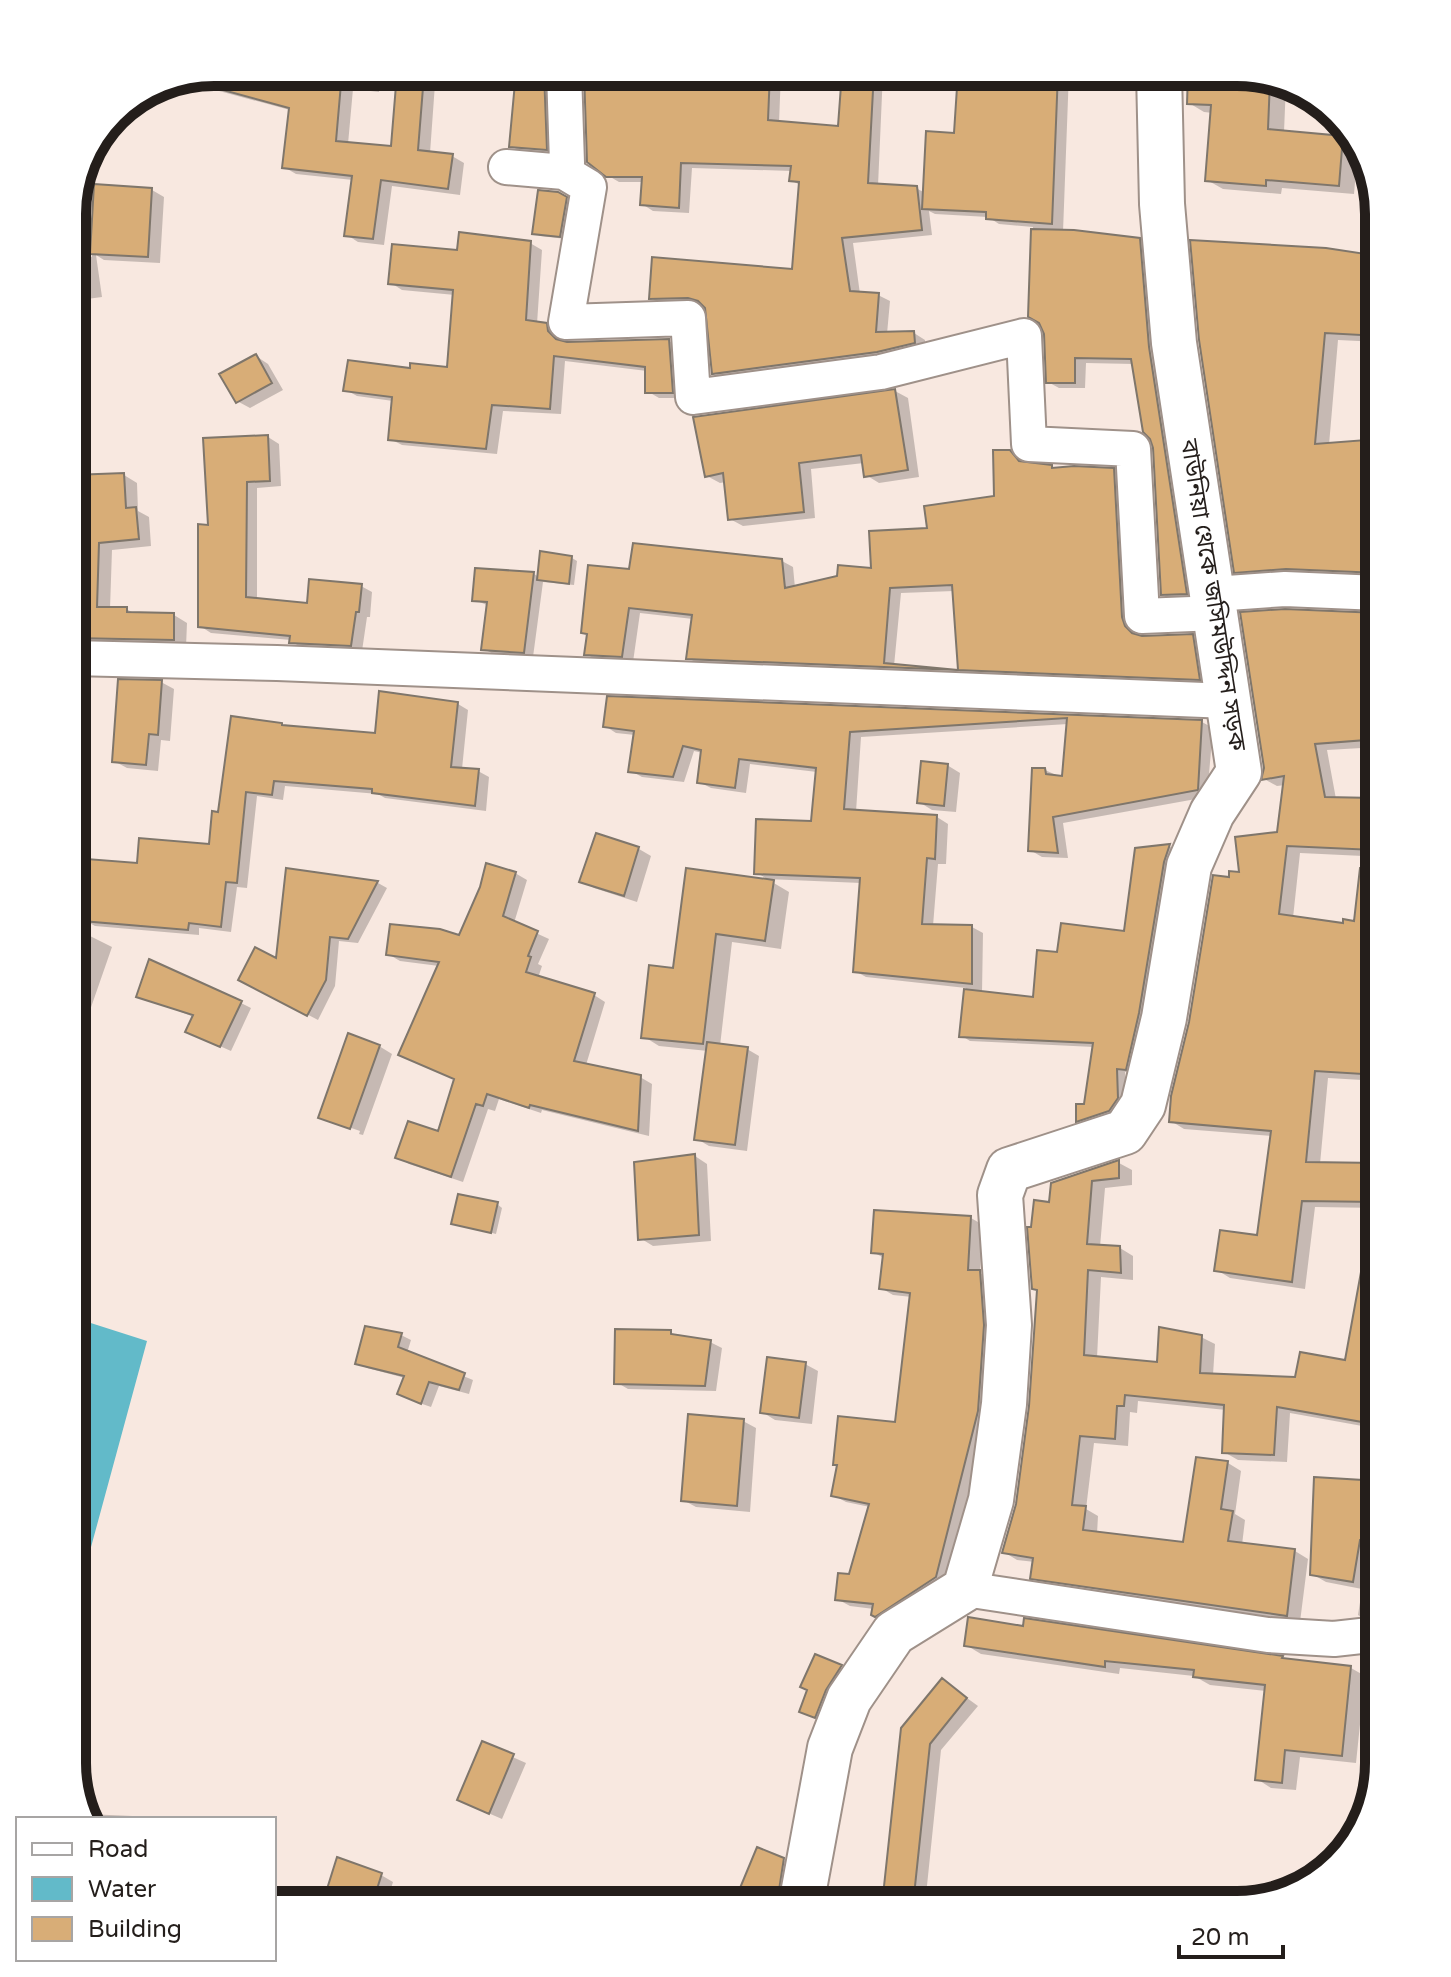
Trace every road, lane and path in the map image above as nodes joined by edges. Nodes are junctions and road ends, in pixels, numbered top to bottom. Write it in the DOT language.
graph roads {
  1 [pos="564,86"];
  2 [pos="1159,86"];
  3 [pos="506,167"];
  4 [pos="564,172"];
  5 [pos="1365,592"];
  6 [pos="1215,604"];
  7 [pos="86,658"];
  8 [pos="1229,701"];
  9 [pos="965,1589"];
  10 [pos="1365,1636"];
  11 [pos="804,1891"];
  1 -- 4 [label="street"];
  2 -- 6 [label="street, বাউনিয়া থেকে জসিমউদ্দিন সড়ক"];
  3 -- 4 [label="street"];
  4 -- 6 [label="street"];
  5 -- 6 [label="street"];
  6 -- 8 [label="street, বাউনিয়া থেকে জসিমউদ্দিন সড়ক"];
  7 -- 8 [label="street"];
  8 -- 9 [label="street, বাউনিয়া থেকে জসিমউদ্দিন সড়ক"];
  9 -- 10 [label="street"];
  9 -- 11 [label="street"];
}
